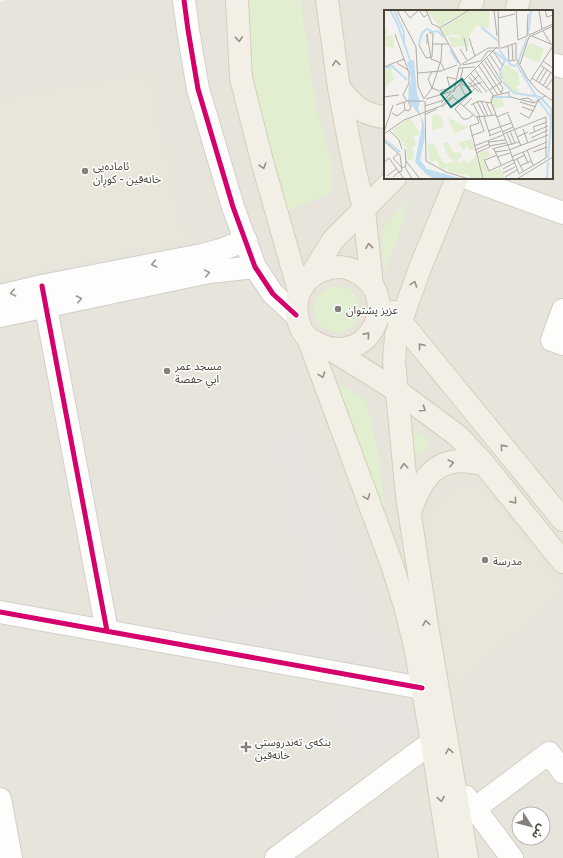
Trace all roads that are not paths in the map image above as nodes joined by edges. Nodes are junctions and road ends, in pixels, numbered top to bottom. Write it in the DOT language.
graph roads {
  1 [pos="184,0"];
  2 [pos="237,0"];
  3 [pos="327,0"];
  4 [pos="473,0"];
  5 [pos="519,0"];
  6 [pos="469,10"];
  7 [pos="516,10"];
  8 [pos="553,64"];
  9 [pos="563,67"];
  10 [pos="339,88"];
  11 [pos="384,118"];
  12 [pos="394,179"];
  13 [pos="457,179"];
  14 [pos="470,179"];
  15 [pos="364,210"];
  16 [pos="563,213"];
  17 [pos="246,240"];
  18 [pos="256,267"];
  19 [pos="305,284"];
  20 [pos="374,290"];
  21 [pos="0,296"];
  22 [pos="44,296"];
  23 [pos="563,310"];
  24 [pos="296,315"];
  25 [pos="0,316"];
  26 [pos="401,321"];
  27 [pos="308,338"];
  28 [pos="563,344"];
  29 [pos="332,350"];
  30 [pos="396,390"];
  31 [pos="484,464"];
  32 [pos="410,512"];
  33 [pos="563,520"];
  34 [pos="563,562"];
  35 [pos="0,612"];
  36 [pos="107,631"];
  37 [pos="422,688"];
  38 [pos="432,742"];
  39 [pos="563,772"];
  40 [pos="0,799"];
  41 [pos="467,813"];
  42 [pos="11,858"];
  43 [pos="276,858"];
  44 [pos="450,858"];
  45 [pos="467,858"];
  46 [pos="512,858"];
  1 -- 17 [label="street"];
  2 -- 19 [label="main road, one-way"];
  10 -- 3 [label="main road, one-way"];
  4 -- 6 [label="main road"];
  5 -- 7 [label="main road"];
  8 -- 9 [label="street"];
  10 -- 11 [label="main road"];
  10 -- 15 [label="main road"];
  12 -- 15 [label="main road"];
  26 -- 13 [label="main road, one-way"];
  14 -- 16 [label="street"];
  15 -- 19 [label="main road"];
  20 -- 15 [label="main road, one-way"];
  17 -- 18 [label="street"];
  17 -- 22 [label="street, one-way"];
  22 -- 18 [label="street, one-way"];
  18 -- 24 [label="street"];
  19 -- 20 [label="main road"];
  19 -- 24 [label="main road"];
  20 -- 26 [label="main road"];
  29 -- 20 [label="main road, one-way"];
  22 -- 21 [label="street, one-way"];
  22 -- 25 [label="street"];
  22 -- 36 [label="street"];
  23 -- 28 [label="street"];
  24 -- 27 [label="main road"];
  26 -- 30 [label="main road"];
  33 -- 26 [label="main road, one-way"];
  27 -- 29 [label="main road"];
  27 -- 37 [label="main road, one-way"];
  29 -- 30 [label="main road"];
  30 -- 31 [label="main road, one-way"];
  32 -- 30 [label="main road, one-way"];
  32 -- 31 [label="main road, one-way"];
  31 -- 34 [label="main road, one-way"];
  41 -- 32 [label="main road, one-way"];
  35 -- 36 [label="street"];
  36 -- 37 [label="street"];
  37 -- 38 [label="main road"];
  38 -- 43 [label="street"];
  38 -- 44 [label="main road, one-way"];
  39 -- 41 [label="street"];
  40 -- 42 [label="street"];
  41 -- 45 [label="main road"];
  41 -- 46 [label="street"];
}
